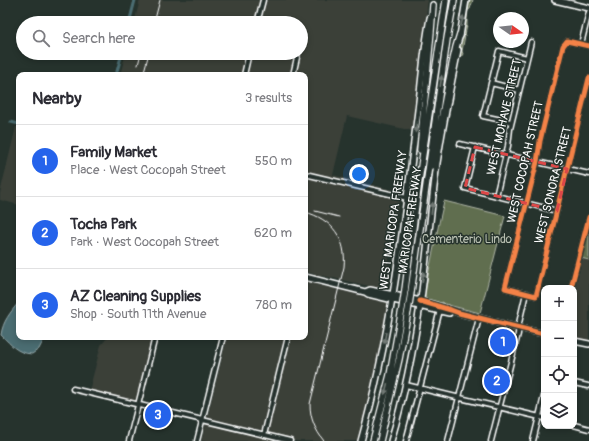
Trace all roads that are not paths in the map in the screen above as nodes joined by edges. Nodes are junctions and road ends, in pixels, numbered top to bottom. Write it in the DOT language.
graph roads {
  1 [pos="263,0"];
  2 [pos="446,0"];
  3 [pos="454,0"];
  4 [pos="467,0"];
  5 [pos="555,0"];
  6 [pos="433,2"];
  7 [pos="589,8"];
  8 [pos="589,12"];
  9 [pos="259,16"];
  10 [pos="460,34"];
  11 [pos="531,42"];
  12 [pos="581,44"];
  13 [pos="589,46"];
  14 [pos="527,58"];
  15 [pos="247,60"];
  16 [pos="296,60"];
  17 [pos="245,72"];
  18 [pos="294,72"];
  19 [pos="589,78"];
  20 [pos="491,83"];
  21 [pos="519,90"];
  22 [pos="511,122"];
  23 [pos="460,144"];
  24 [pos="475,147"];
  25 [pos="506,154"];
  26 [pos="537,162"];
  27 [pos="567,169"];
  28 [pos="589,174"];
  29 [pos="308,175"];
  30 [pos="419,180"];
  31 [pos="425,189"];
  32 [pos="496,196"];
  33 [pos="407,198"];
  34 [pos="527,203"];
  35 [pos="557,211"];
  36 [pos="589,217"];
  37 [pos="308,278"];
  38 [pos="572,285"];
  39 [pos="408,291"];
  40 [pos="526,293"];
  41 [pos="393,298"];
  42 [pos="420,304"];
  43 [pos="440,309"];
  44 [pos="405,310"];
  45 [pos="479,318"];
  46 [pos="518,327"];
  47 [pos="541,333"];
  48 [pos="154,340"];
  49 [pos="222,340"];
  50 [pos="287,340"];
  51 [pos="577,342"];
  52 [pos="589,344"];
  53 [pos="577,384"];
  54 [pos="406,385"];
  55 [pos="588,386"];
  56 [pos="72,388"];
  57 [pos="420,388"];
  58 [pos="459,398"];
  59 [pos="138,404"];
  60 [pos="499,407"];
  61 [pos="541,409"];
  62 [pos="539,417"];
  63 [pos="202,420"];
  64 [pos="577,426"];
  65 [pos="589,429"];
  66 [pos="264,435"];
  67 [pos="129,441"];
  68 [pos="197,441"];
  69 [pos="290,441"];
  70 [pos="361,441"];
  71 [pos="373,441"];
  72 [pos="380,441"];
  73 [pos="391,441"];
  74 [pos="406,441"];
  75 [pos="448,441"];
  76 [pos="491,441"];
  77 [pos="533,441"];
  1 -- 9 [label="street"];
  2 -- 30 [label="highway, MARICOPA FREEWAY"];
  31 -- 3 [label="highway, MARICOPA FREEWAY, one-way"];
  10 -- 4 [label="main road, one-way"];
  5 -- 7 [label="main road"];
  6 -- 30 [label="highway"];
  6 -- 33 [label="main road, WEST MARICOPA FREEWAY, one-way"];
  8 -- 12 [label="street"];
  10 -- 31 [label="highway"];
  42 -- 10 [label="main road, one-way"];
  11 -- 14 [label="street, WEST MOHAVE STREET"];
  12 -- 13 [label="street"];
  12 -- 26 [label="street, WEST COCOPAH STREET"];
  14 -- 20 [label="street"];
  14 -- 21 [label="street, WEST MOHAVE STREET"];
  15 -- 17 [label="street"];
  16 -- 18 [label="street"];
  19 -- 27 [label="street, WEST SONORA STREET"];
  20 -- 21 [label="street"];
  20 -- 22 [label="street"];
  21 -- 22 [label="street, WEST MOHAVE STREET"];
  22 -- 25 [label="street, WEST MOHAVE STREET"];
  23 -- 24 [label="street"];
  24 -- 25 [label="street"];
  24 -- 32 [label="street"];
  25 -- 26 [label="street"];
  25 -- 32 [label="street, WEST MOHAVE STREET"];
  26 -- 27 [label="street"];
  26 -- 34 [label="street, WEST COCOPAH STREET"];
  27 -- 28 [label="street"];
  27 -- 35 [label="street, WEST SONORA STREET"];
  29 -- 33 [label="street"];
  30 -- 39 [label="highway, MARICOPA FREEWAY"];
  31 -- 39 [label="highway, MARICOPA FREEWAY"];
  32 -- 34 [label="street"];
  33 -- 41 [label="main road, WEST MARICOPA FREEWAY"];
  34 -- 35 [label="street"];
  34 -- 40 [label="street, WEST COCOPAH STREET"];
  35 -- 40 [label="street, WEST SONORA STREET"];
  36 -- 38 [label="street"];
  37 -- 41 [label="main road"];
  39 -- 44 [label="highway, MARICOPA FREEWAY, bridge"];
  40 -- 46 [label="street"];
  41 -- 42 [label="main road"];
  41 -- 70 [label="main road, WEST MARICOPA FREEWAY, one-way"];
  42 -- 43 [label="main road"];
  42 -- 54 [label="main road"];
  43 -- 45 [label="main road"];
  43 -- 57 [label="street"];
  44 -- 71 [label="highway, MARICOPA FREEWAY, one-way"];
  44 -- 72 [label="highway, MARICOPA FREEWAY"];
  45 -- 46 [label="main road"];
  45 -- 58 [label="street"];
  46 -- 47 [label="main road"];
  46 -- 60 [label="street"];
  48 -- 59 [label="street"];
  49 -- 63 [label="street"];
  50 -- 66 [label="street"];
  51 -- 52 [label="main road"];
  53 -- 55 [label="street"];
  54 -- 57 [label="street"];
  54 -- 73 [label="main road"];
  56 -- 59 [label="street"];
  57 -- 58 [label="street"];
  57 -- 74 [label="street"];
  58 -- 60 [label="street"];
  58 -- 75 [label="street"];
  59 -- 63 [label="street"];
  59 -- 67 [label="street"];
  60 -- 62 [label="street"];
  60 -- 76 [label="street"];
  61 -- 62 [label="street"];
  62 -- 77 [label="street"];
  63 -- 66 [label="street"];
  63 -- 68 [label="street"];
  64 -- 65 [label="street"];
  66 -- 69 [label="street"];
}
